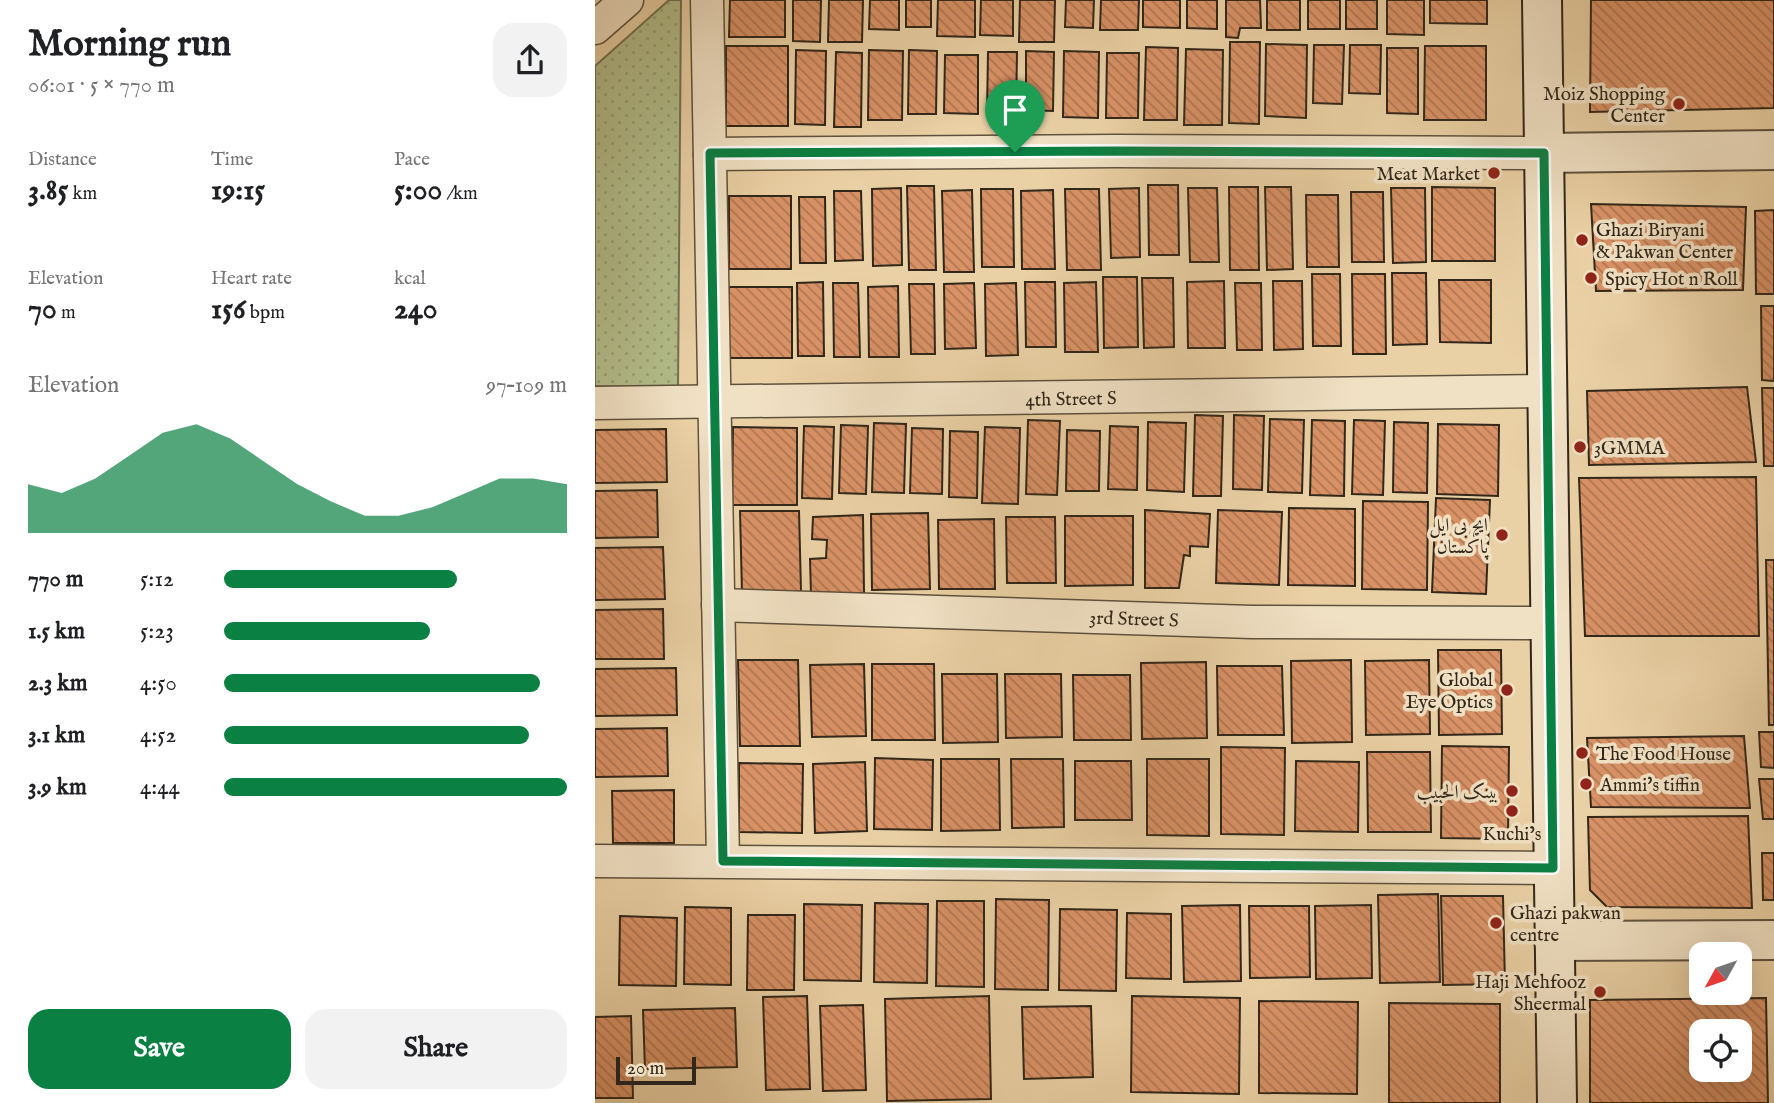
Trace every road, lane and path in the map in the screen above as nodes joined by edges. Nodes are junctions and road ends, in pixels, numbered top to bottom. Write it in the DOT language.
graph roads {
  1 [pos="627,0"];
  2 [pos="707,0"];
  3 [pos="1542,0"];
  4 [pos="595,28"];
  5 [pos="1774,150"];
  6 [pos="710,153"];
  7 [pos="1544,153"];
  8 [pos="1547,391"];
  9 [pos="715,402"];
  10 [pos="595,404"];
  11 [pos="718,605"];
  12 [pos="1550,623"];
  13 [pos="595,861"];
  14 [pos="723,861"];
  15 [pos="1553,868"];
  16 [pos="1554,940"];
  17 [pos="1774,940"];
  18 [pos="1557,1103"];
  1 -- 4 [label="street"];
  2 -- 6 [label="street"];
  3 -- 7 [label="main road"];
  5 -- 7 [label="main road"];
  6 -- 7 [label="street"];
  6 -- 9 [label="street"];
  7 -- 8 [label="main road"];
  8 -- 9 [label="street, 4th Street S"];
  8 -- 12 [label="main road"];
  9 -- 10 [label="street, 4th Street S"];
  9 -- 11 [label="street"];
  11 -- 12 [label="street, 3rd Street S"];
  11 -- 14 [label="street"];
  12 -- 15 [label="main road"];
  13 -- 14 [label="street"];
  14 -- 15 [label="street"];
  15 -- 16 [label="main road"];
  16 -- 17 [label="main road"];
  16 -- 18 [label="main road"];
}
